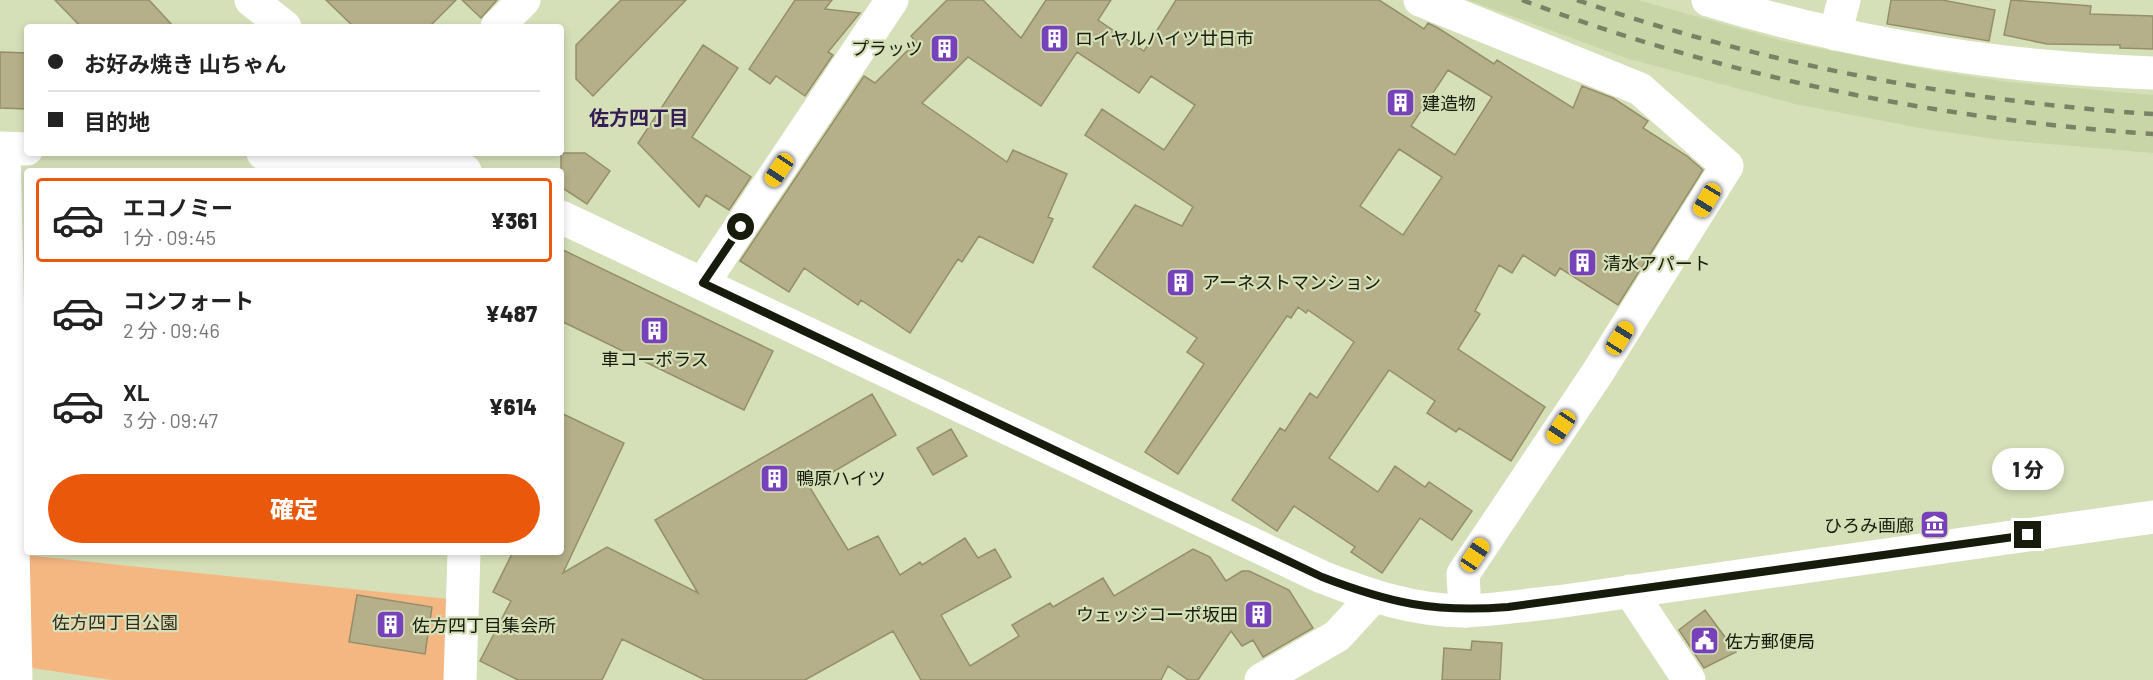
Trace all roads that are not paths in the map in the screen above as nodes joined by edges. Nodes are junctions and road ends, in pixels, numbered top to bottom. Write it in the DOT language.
graph roads {
  1 [pos="251,0"];
  2 [pos="524,0"];
  3 [pos="892,0"];
  4 [pos="1420,0"];
  5 [pos="1708,0"];
  6 [pos="1844,0"];
  7 [pos="281,24"];
  8 [pos="500,24"];
  9 [pos="1835,34"];
  10 [pos="2153,73"];
  11 [pos="10,149"];
  12 [pos="390,156"];
  13 [pos="446,156"];
  14 [pos="457,168"];
  15 [pos="460,168"];
  16 [pos="564,218"];
  17 [pos="703,283"];
  18 [pos="6,517"];
  19 [pos="2153,517"];
  20 [pos="464,555"];
  21 [pos="1630,591"];
  22 [pos="1373,597"];
  23 [pos="1465,610"];
  24 [pos="16,680"];
  25 [pos="460,680"];
  26 [pos="1261,680"];
  27 [pos="1689,680"];
  1 -- 7 [label="street"];
  2 -- 8 [label="street"];
  3 -- 17 [label="street"];
  4 -- 23 [label="street"];
  5 -- 9 [label="street"];
  6 -- 9 [label="street"];
  9 -- 10 [label="street"];
  11 -- 18 [label="street"];
  12 -- 14 [label="street"];
  13 -- 15 [label="street"];
  16 -- 17 [label="street"];
  17 -- 22 [label="street"];
  18 -- 24 [label="street"];
  19 -- 21 [label="street"];
  20 -- 25 [label="street"];
  21 -- 23 [label="street"];
  21 -- 27 [label="street"];
  22 -- 23 [label="street"];
  22 -- 26 [label="street"];
}
